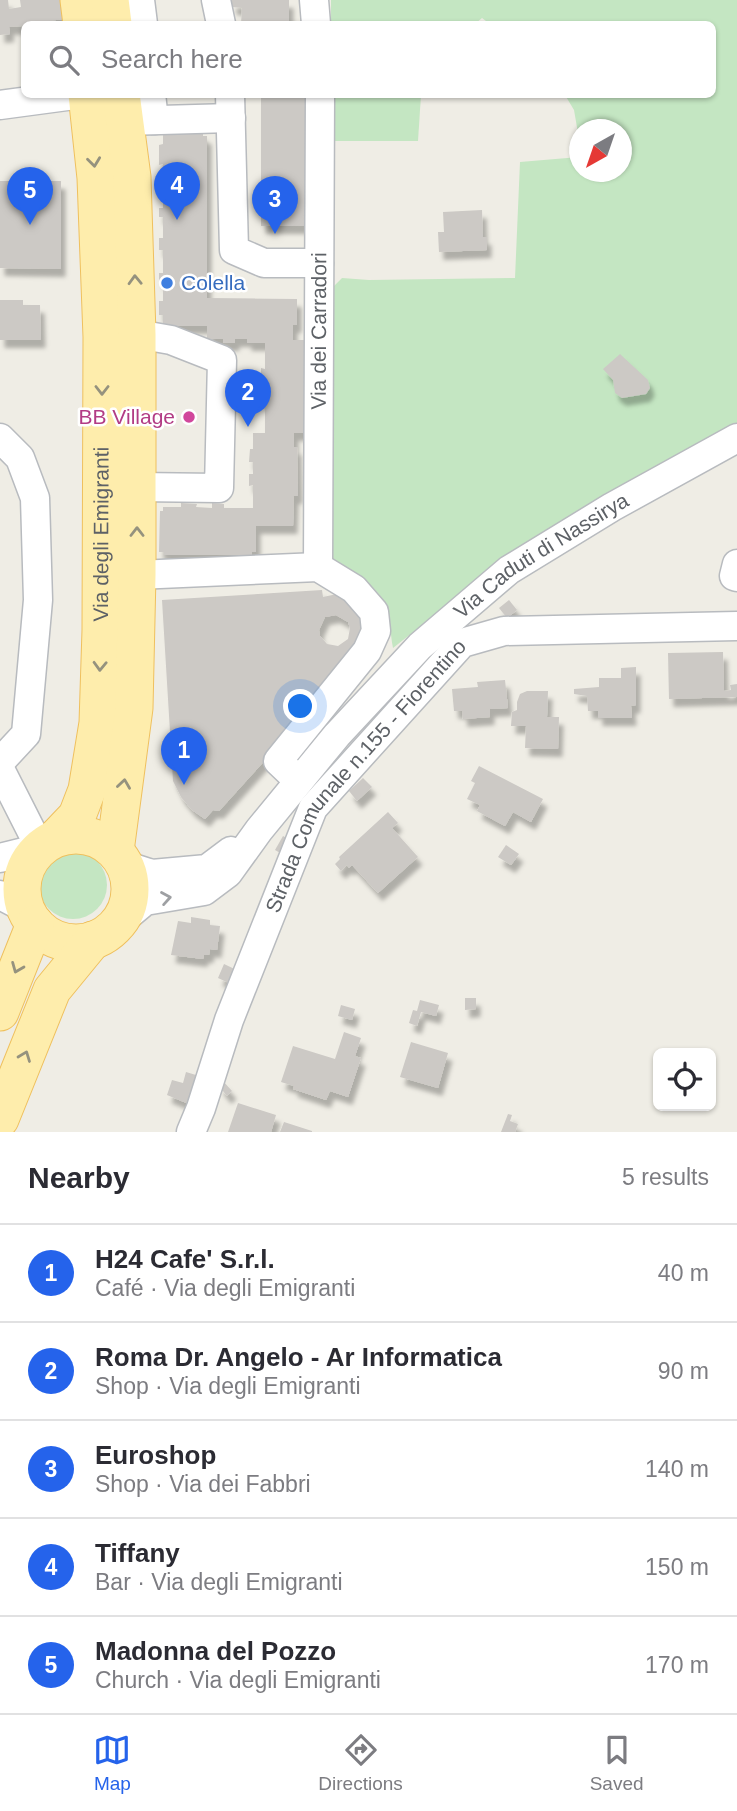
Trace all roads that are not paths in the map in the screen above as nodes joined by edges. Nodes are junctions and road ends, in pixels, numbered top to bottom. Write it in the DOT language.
graph roads {
  1 [pos="79,0"];
  2 [pos="110,0"];
  3 [pos="140,0"];
  4 [pos="216,0"];
  5 [pos="314,0"];
  6 [pos="82,21"];
  7 [pos="113,21"];
  8 [pos="143,21"];
  9 [pos="220,21"];
  10 [pos="316,21"];
  11 [pos="53,98"];
  12 [pos="85,98"];
  13 [pos="320,98"];
  14 [pos="0,105"];
  15 [pos="230,106"];
  16 [pos="138,107"];
  17 [pos="319,263"];
  18 [pos="137,334"];
  19 [pos="0,438"];
  20 [pos="737,438"];
  21 [pos="136,486"];
  22 [pos="737,564"];
  23 [pos="318,567"];
  24 [pos="137,575"];
  25 [pos="737,577"];
  26 [pos="737,626"];
  27 [pos="0,762"];
  28 [pos="0,769"];
  29 [pos="299,781"];
  30 [pos="259,830"];
  31 [pos="48,843"];
  32 [pos="0,858"];
  33 [pos="119,858"];
  34 [pos="20,909"];
  35 [pos="101,936"];
  36 [pos="0,1012"];
  37 [pos="0,1119"];
  38 [pos="191,1132"];
  1 -- 6 [label="main road"];
  2 -- 7 [label="main road"];
  3 -- 8 [label="street"];
  4 -- 9 [label="street"];
  5 -- 10 [label="street"];
  11 -- 14 [label="street"];
  12 -- 31 [label="main road, Via degli Emigranti, one-way"];
  13 -- 17 [label="street, Via dei Carradori"];
  15 -- 16 [label="street"];
  15 -- 17 [label="street"];
  18 -- 16 [label="main road, Via degli Emigranti, one-way"];
  17 -- 23 [label="street, Via dei Carradori"];
  18 -- 21 [label="main road, Via degli Emigranti"];
  18 -- 21 [label="street, Via degli Emigranti"];
  19 -- 27 [label="street"];
  20 -- 29 [label="street, Via Caduti di Nassirya"];
  24 -- 21 [label="main road, Via degli Emigranti, one-way"];
  22 -- 25 [label="street"];
  23 -- 24 [label="street"];
  23 -- 29 [label="street"];
  33 -- 24 [label="main road, Via degli Emigranti, one-way"];
  26 -- 38 [label="street, Strada Comunale n.155 - Fiorentino"];
  28 -- 31 [label="street"];
  29 -- 30 [label="street, Via Caduti di Nassirya"];
  30 -- 33 [label="street, Via Caduti di Nassirya"];
  35 -- 30 [label="street, Via Caduti di Nassirya, one-way"];
  31 -- 32 [label="street"];
  31 -- 33 [label="main road"];
  31 -- 34 [label="main road, Via degli Emigranti"];
  33 -- 35 [label="main road, Via degli Emigranti"];
  34 -- 35 [label="main road"];
  34 -- 36 [label="main road, Via degli Emigranti, one-way"];
  37 -- 35 [label="main road, Via degli Emigranti, one-way"];
}
